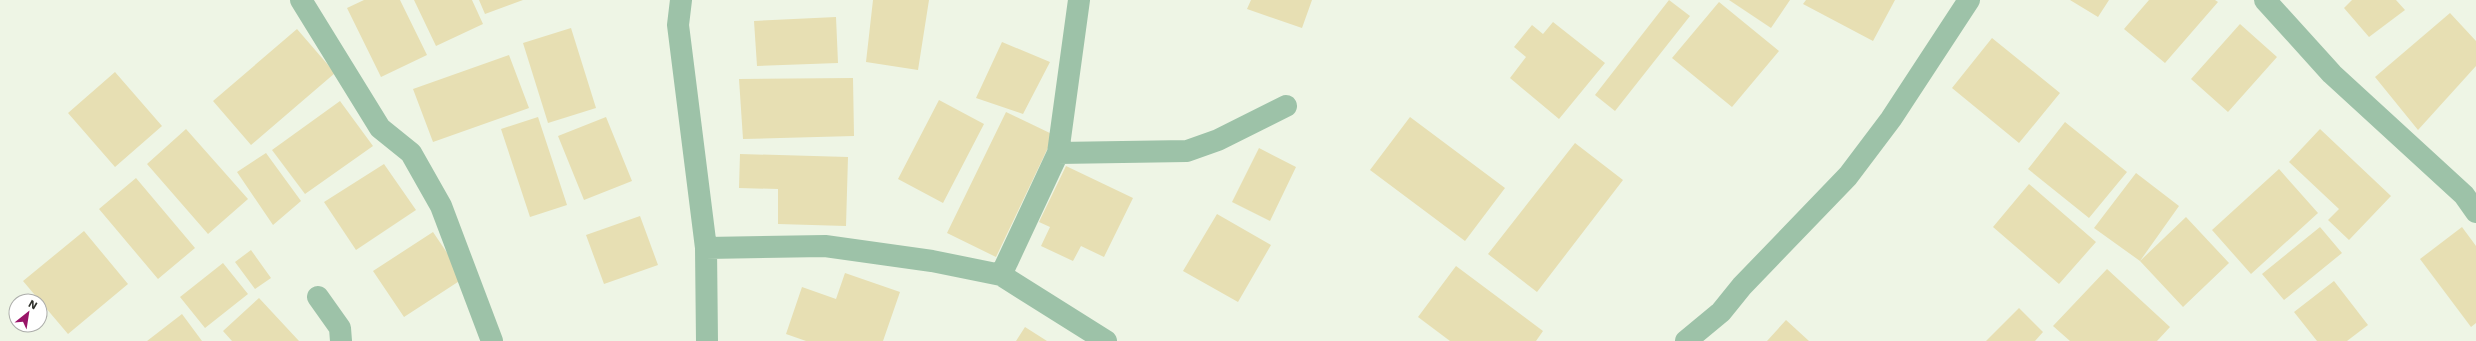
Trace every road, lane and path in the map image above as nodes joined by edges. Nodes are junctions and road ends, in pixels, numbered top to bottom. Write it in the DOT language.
graph roads {
  1 [pos="301,0"];
  2 [pos="681,0"];
  3 [pos="1079,0"];
  4 [pos="1969,0"];
  5 [pos="2265,0"];
  6 [pos="1286,106"];
  7 [pos="1058,153"];
  8 [pos="2476,212"];
  9 [pos="706,248"];
  10 [pos="1001,274"];
  11 [pos="318,297"];
  12 [pos="341,341"];
  13 [pos="492,341"];
  14 [pos="707,341"];
  15 [pos="1106,341"];
  16 [pos="1686,341"];
  1 -- 13 [label="street"];
  2 -- 9 [label="street"];
  3 -- 7 [label="street"];
  4 -- 16 [label="street"];
  5 -- 8 [label="street"];
  6 -- 7 [label="street"];
  7 -- 10 [label="street"];
  9 -- 10 [label="street"];
  9 -- 14 [label="street"];
  10 -- 15 [label="street"];
  11 -- 12 [label="street"];
}
